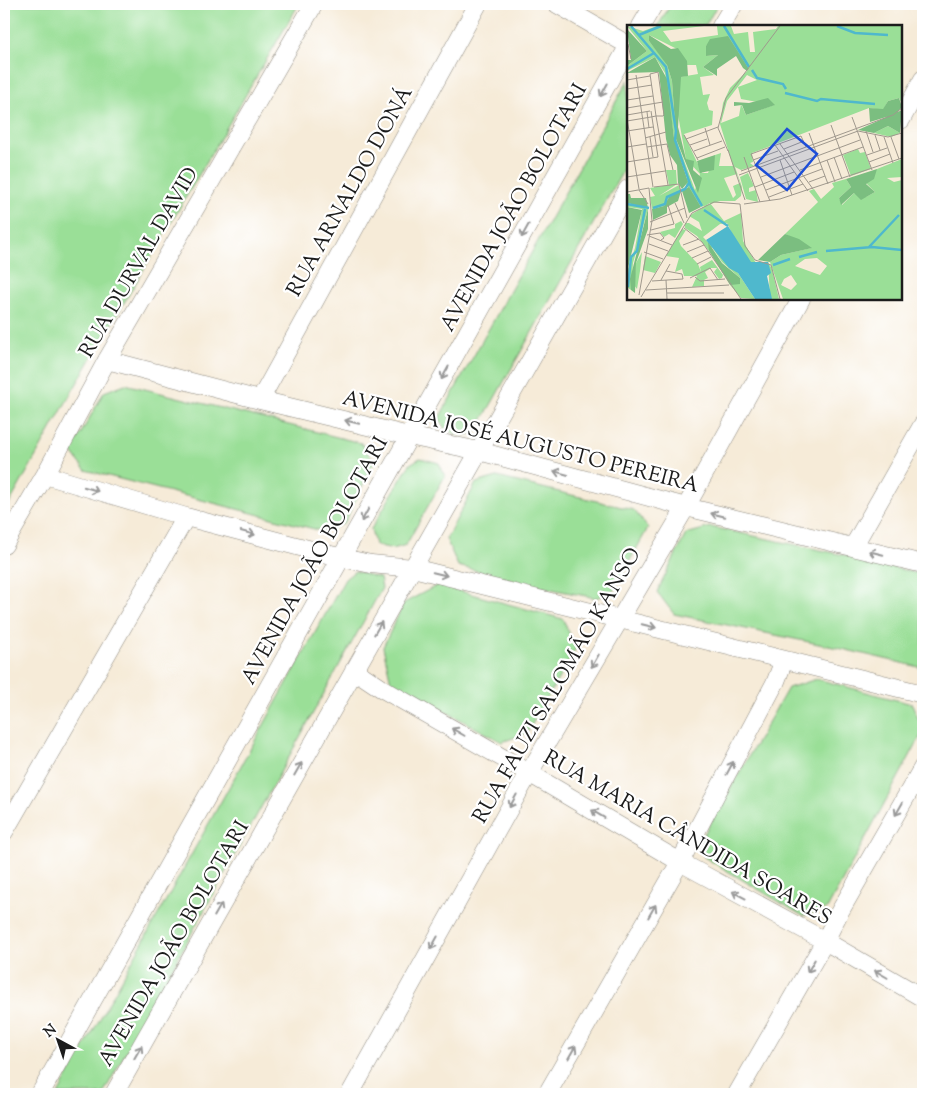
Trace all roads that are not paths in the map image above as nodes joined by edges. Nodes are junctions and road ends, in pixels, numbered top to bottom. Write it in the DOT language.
graph roads {
  1 [pos="314,4"];
  2 [pos="478,4"];
  3 [pos="557,4"];
  4 [pos="654,4"];
  5 [pos="734,4"];
  6 [pos="642,25"];
  7 [pos="722,25"];
  8 [pos="627,45"];
  9 [pos="627,48"];
  10 [pos="923,79"];
  11 [pos="902,118"];
  12 [pos="627,191"];
  13 [pos="801,300"];
  14 [pos="107,360"];
  15 [pos="260,400"];
  16 [pos="923,424"];
  17 [pos="409,436"];
  18 [pos="479,451"];
  19 [pos="45,475"];
  20 [pos="686,507"];
  21 [pos="186,517"];
  22 [pos="4,545"];
  23 [pos="853,547"];
  24 [pos="342,558"];
  25 [pos="923,564"];
  26 [pos="413,568"];
  27 [pos="619,619"];
  28 [pos="784,660"];
  29 [pos="354,670"];
  30 [pos="923,694"];
  31 [pos="923,767"];
  32 [pos="529,773"];
  33 [pos="4,832"];
  34 [pos="680,862"];
  35 [pos="826,942"];
  36 [pos="923,998"];
  37 [pos="40,1094"];
  38 [pos="114,1094"];
  39 [pos="350,1094"];
  40 [pos="548,1094"];
  41 [pos="737,1094"];
  1 -- 14 [label="street, RUA DURVAL DAVID"];
  2 -- 15 [label="street, RUA ARNALDO DONÁ"];
  3 -- 8 [label="street"];
  4 -- 6 [label="street"];
  5 -- 7 [label="street"];
  9 -- 17 [label="street, AVENIDA JOÃO BOLOTARI, one-way"];
  10 -- 11 [label="street"];
  12 -- 18 [label="street, AVENIDA JOÃO BOLOTARI"];
  13 -- 20 [label="street, RUA FAUZI SALOMÃO KANSO"];
  14 -- 15 [label="street, AVENIDA JOSÉ AUGUSTO PEREIRA"];
  14 -- 19 [label="street, RUA DURVAL DAVID"];
  17 -- 15 [label="street, AVENIDA JOSÉ AUGUSTO PEREIRA, one-way"];
  16 -- 23 [label="street"];
  17 -- 18 [label="street, AVENIDA JOSÉ AUGUSTO PEREIRA"];
  17 -- 24 [label="street, AVENIDA JOÃO BOLOTARI, one-way"];
  20 -- 18 [label="street, AVENIDA JOSÉ AUGUSTO PEREIRA, one-way"];
  18 -- 26 [label="street, AVENIDA JOÃO BOLOTARI"];
  19 -- 21 [label="street, one-way"];
  19 -- 22 [label="street, RUA DURVAL DAVID"];
  23 -- 20 [label="street, AVENIDA JOSÉ AUGUSTO PEREIRA, one-way"];
  20 -- 27 [label="street, RUA FAUZI SALOMÃO KANSO"];
  21 -- 24 [label="street, one-way"];
  21 -- 33 [label="street"];
  25 -- 23 [label="street, AVENIDA JOSÉ AUGUSTO PEREIRA, one-way"];
  24 -- 26 [label="street"];
  24 -- 37 [label="street, AVENIDA JOÃO BOLOTARI"];
  26 -- 27 [label="street, one-way"];
  29 -- 26 [label="street, AVENIDA JOÃO BOLOTARI, one-way"];
  27 -- 28 [label="street, one-way"];
  27 -- 32 [label="street, RUA FAUZI SALOMÃO KANSO, one-way"];
  28 -- 30 [label="street"];
  34 -- 28 [label="street, one-way"];
  32 -- 29 [label="street, RUA MARIA CÂNDIDA SOARES, one-way"];
  38 -- 29 [label="street, AVENIDA JOÃO BOLOTARI, one-way"];
  31 -- 35 [label="street, one-way"];
  34 -- 32 [label="street, RUA MARIA CÂNDIDA SOARES, one-way"];
  32 -- 39 [label="street, RUA FAUZI SALOMÃO KANSO, one-way"];
  35 -- 34 [label="street, RUA MARIA CÂNDIDA SOARES, one-way"];
  40 -- 34 [label="street, one-way"];
  36 -- 35 [label="street, RUA MARIA CÂNDIDA SOARES, one-way"];
  35 -- 41 [label="street, one-way"];
}
